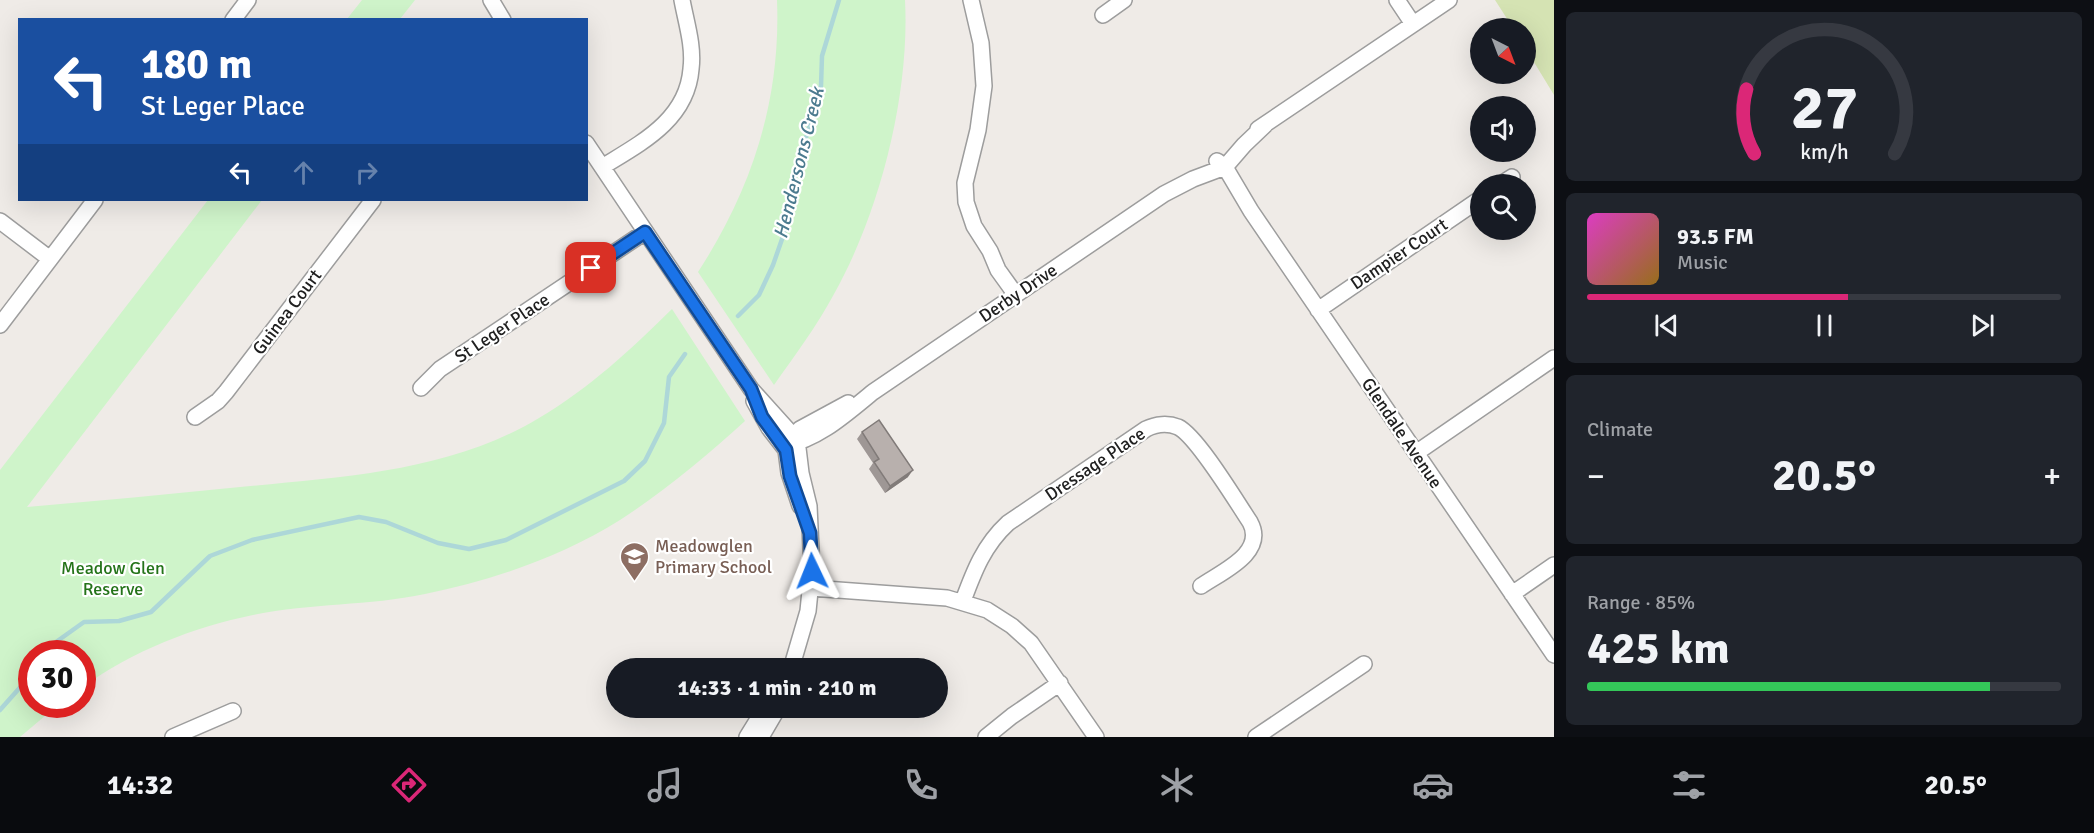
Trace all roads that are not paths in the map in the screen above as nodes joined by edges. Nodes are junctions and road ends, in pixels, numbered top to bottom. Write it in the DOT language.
graph roads {
  1 [pos="248,0"];
  2 [pos="491,0"];
  3 [pos="682,0"];
  4 [pos="971,0"];
  5 [pos="1124,0"];
  6 [pos="1396,0"];
  7 [pos="1449,0"];
  8 [pos="1103,15"];
  9 [pos="503,17"];
  10 [pos="234,18"];
  11 [pos="1413,24"];
  12 [pos="588,146"];
  13 [pos="1220,166"];
  14 [pos="602,167"];
  15 [pos="94,201"];
  16 [pos="372,201"];
  17 [pos="1470,206"];
  18 [pos="0,221"];
  19 [pos="645,232"];
  20 [pos="50,259"];
  21 [pos="1020,292"];
  22 [pos="1318,310"];
  23 [pos="0,325"];
  24 [pos="1554,358"];
  25 [pos="421,388"];
  26 [pos="195,417"];
  27 [pos="792,441"];
  28 [pos="1416,453"];
  29 [pos="1554,565"];
  30 [pos="1200,586"];
  31 [pos="811,588"];
  32 [pos="1512,594"];
  33 [pos="963,602"];
  34 [pos="1554,655"];
  35 [pos="795,658"];
  36 [pos="1364,664"];
  37 [pos="1060,683"];
  38 [pos="233,711"];
  39 [pos="759,718"];
  40 [pos="772,718"];
  41 [pos="173,737"];
  42 [pos="747,737"];
  43 [pos="761,737"];
  44 [pos="986,737"];
  45 [pos="1096,737"];
  46 [pos="1256,737"];
  1 -- 10 [label="street"];
  2 -- 9 [label="street"];
  3 -- 14 [label="street"];
  4 -- 21 [label="street"];
  5 -- 8 [label="street"];
  6 -- 11 [label="street"];
  7 -- 11 [label="street"];
  11 -- 13 [label="street"];
  12 -- 14 [label="street"];
  13 -- 21 [label="street, Derby Drive"];
  13 -- 22 [label="street, Glendale Avenue"];
  14 -- 19 [label="street"];
  15 -- 20 [label="street"];
  16 -- 26 [label="street, Guinea Court"];
  17 -- 22 [label="street, Dampier Court"];
  18 -- 20 [label="street"];
  19 -- 25 [label="street, St Leger Place"];
  19 -- 27 [label="street"];
  20 -- 23 [label="street"];
  21 -- 27 [label="street, Derby Drive"];
  22 -- 28 [label="street, Glendale Avenue"];
  24 -- 28 [label="street"];
  27 -- 31 [label="street"];
  28 -- 32 [label="street, Glendale Avenue"];
  29 -- 32 [label="street"];
  30 -- 33 [label="street, Dressage Place"];
  31 -- 33 [label="street"];
  31 -- 35 [label="street"];
  32 -- 34 [label="street, Glendale Avenue"];
  33 -- 37 [label="street"];
  36 -- 46 [label="street"];
  37 -- 44 [label="street"];
  37 -- 45 [label="street"];
  38 -- 41 [label="street"];
  39 -- 42 [label="street"];
  40 -- 43 [label="street"];
}
